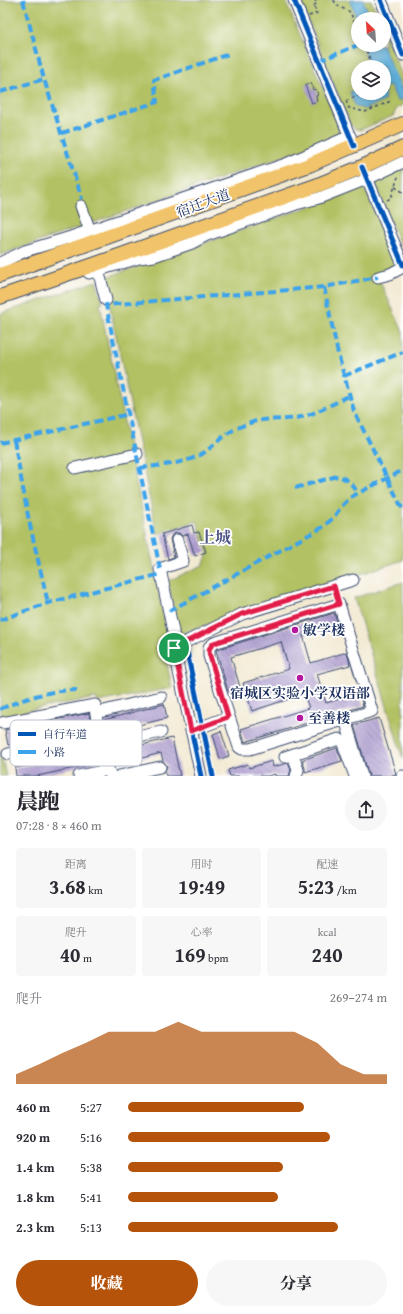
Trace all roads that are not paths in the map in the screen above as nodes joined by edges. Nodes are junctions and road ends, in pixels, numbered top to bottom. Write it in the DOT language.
graph roads {
  1 [pos="294,0"];
  2 [pos="380,0"];
  3 [pos="403,55"];
  4 [pos="403,124"];
  5 [pos="352,141"];
  6 [pos="403,148"];
  7 [pos="400,165"];
  8 [pos="365,173"];
  9 [pos="81,206"];
  10 [pos="90,231"];
  11 [pos="0,263"];
  12 [pos="403,266"];
  13 [pos="98,270"];
  14 [pos="0,275"];
  15 [pos="378,277"];
  16 [pos="0,296"];
  17 [pos="106,300"];
  18 [pos="0,304"];
  19 [pos="137,454"];
  20 [pos="75,468"];
  21 [pos="177,540"];
  22 [pos="353,580"];
  23 [pos="334,586"];
  24 [pos="339,604"];
  25 [pos="174,648"];
  26 [pos="161,697"];
  27 [pos="96,713"];
  28 [pos="228,717"];
  29 [pos="345,719"];
  30 [pos="18,720"];
  31 [pos="97,720"];
  32 [pos="10,721"];
  33 [pos="2,723"];
  34 [pos="191,731"];
  35 [pos="161,732"];
  36 [pos="142,734"];
  37 [pos="160,767"];
  38 [pos="109,773"];
  39 [pos="79,776"];
  40 [pos="119,776"];
  41 [pos="201,776"];
  42 [pos="296,776"];
  43 [pos="355,776"];
  44 [pos="362,776"];
  1 -- 5 [label="street"];
  2 -- 3 [label="street"];
  4 -- 5 [label="main road, 宿迁大道"];
  5 -- 10 [label="street"];
  5 -- 14 [label="main road, 宿迁大道"];
  6 -- 8 [label="main road, 宿迁大道"];
  7 -- 8 [label="street"];
  8 -- 12 [label="street"];
  8 -- 13 [label="street"];
  8 -- 16 [label="main road, 宿迁大道"];
  9 -- 10 [label="street"];
  10 -- 11 [label="street"];
  12 -- 15 [label="street"];
  13 -- 17 [label="street"];
  13 -- 18 [label="street"];
  19 -- 20 [label="street"];
  21 -- 25 [label="street"];
  22 -- 23 [label="street"];
  23 -- 24 [label="street"];
  23 -- 25 [label="street"];
  24 -- 28 [label="street"];
  24 -- 29 [label="street"];
  25 -- 34 [label="street"];
  26 -- 27 [label="street"];
  27 -- 30 [label="street"];
  27 -- 31 [label="street"];
  28 -- 29 [label="street"];
  28 -- 34 [label="street"];
  29 -- 44 [label="street"];
  32 -- 33 [label="street"];
  34 -- 41 [label="street"];
  35 -- 36 [label="street"];
  37 -- 40 [label="street"];
  38 -- 39 [label="street"];
  42 -- 43 [label="street"];
}
